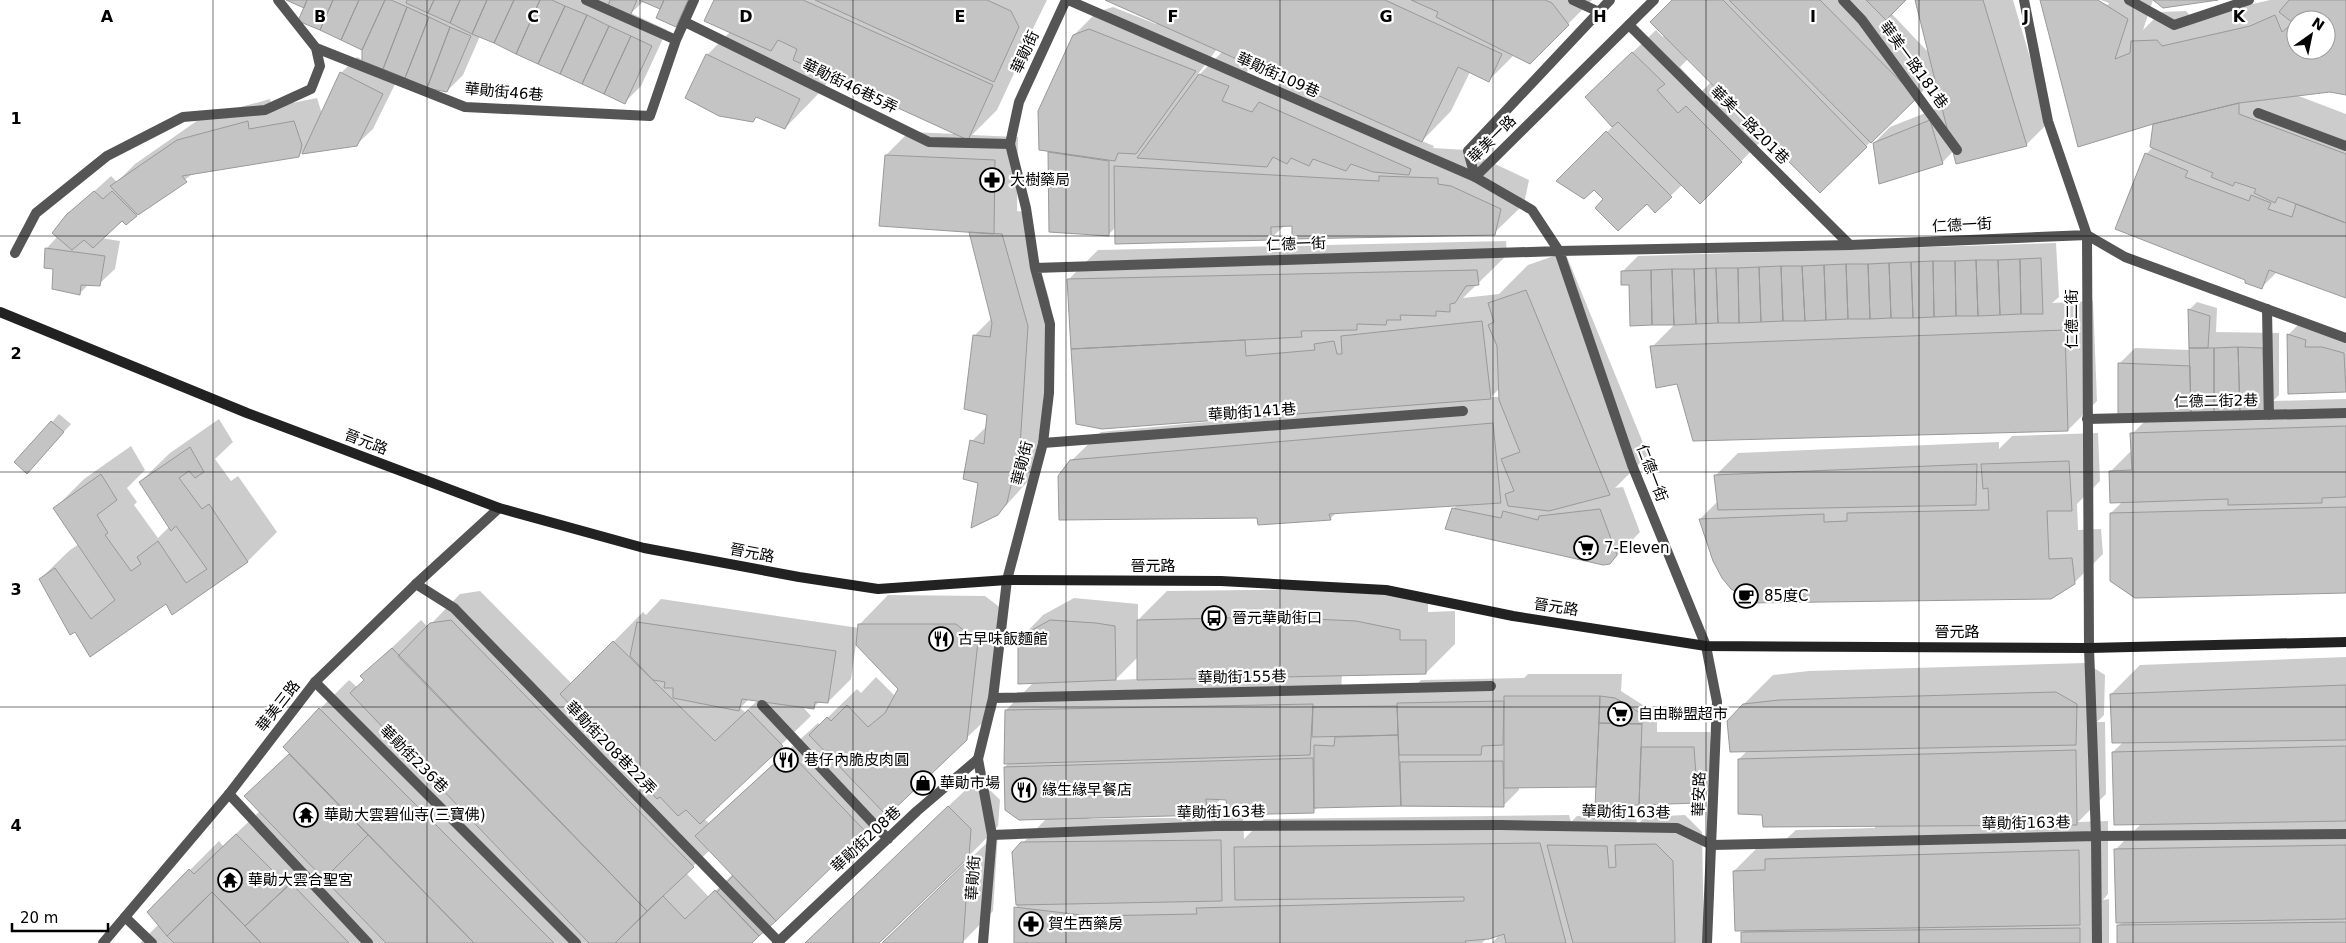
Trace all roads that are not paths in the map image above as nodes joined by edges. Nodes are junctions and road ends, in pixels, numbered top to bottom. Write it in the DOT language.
graph roads {
  1 [pos="278,0"];
  2 [pos="586,0"];
  3 [pos="694,0"];
  4 [pos="1067,0"];
  5 [pos="1573,0"];
  6 [pos="1610,0"];
  7 [pos="1654,0"];
  8 [pos="1843,0"];
  9 [pos="2024,0"];
  10 [pos="2129,0"];
  11 [pos="2249,0"];
  12 [pos="1599,12"];
  13 [pos="685,22"];
  14 [pos="1629,25"];
  15 [pos="676,40"];
  16 [pos="316,48"];
  17 [pos="2258,113"];
  18 [pos="1010,144"];
  19 [pos="2346,146"];
  20 [pos="1958,150"];
  21 [pos="1475,177"];
  22 [pos="2087,234"];
  23 [pos="1850,245"];
  24 [pos="1559,251"];
  25 [pos="15,253"];
  26 [pos="1034,268"];
  27 [pos="2267,309"];
  28 [pos="0,312"];
  29 [pos="2346,338"];
  30 [pos="1463,411"];
  31 [pos="2346,412"];
  32 [pos="2269,415"];
  33 [pos="2087,419"];
  34 [pos="1043,444"];
  35 [pos="499,508"];
  36 [pos="1007,580"];
  37 [pos="416,584"];
  38 [pos="2346,642"];
  39 [pos="1706,646"];
  40 [pos="2089,648"];
  41 [pos="315,682"];
  42 [pos="1491,686"];
  43 [pos="993,698"];
  44 [pos="762,705"];
  45 [pos="978,759"];
  46 [pos="229,794"];
  47 [pos="2346,834"];
  48 [pos="992,835"];
  49 [pos="2096,836"];
  50 [pos="888,839"];
  51 [pos="1712,845"];
  52 [pos="125,917"];
  53 [pos="777,942"];
  54 [pos="103,943"];
  55 [pos="152,943"];
  56 [pos="368,943"];
  57 [pos="576,943"];
  58 [pos="983,943"];
  59 [pos="1707,943"];
  60 [pos="2097,943"];
  1 -- 16 [label="street"];
  2 -- 15 [label="street"];
  3 -- 13 [label="street"];
  4 -- 18 [label="street, 華勛街"];
  4 -- 21 [label="street, 華勛街109巷"];
  5 -- 12 [label="street"];
  6 -- 12 [label="street, 華美一路"];
  7 -- 14 [label="street, 華美一路"];
  8 -- 20 [label="street, 華美一路181巷"];
  9 -- 22 [label="street, 仁德二街"];
  10 -- 11 [label="street"];
  12 -- 21 [label="street, 華美一路"];
  13 -- 15 [label="street"];
  13 -- 18 [label="street, 華勛街46巷5弄"];
  14 -- 21 [label="street, 華美一路"];
  14 -- 23 [label="street, 華美一路201巷"];
  15 -- 16 [label="street, 華勛街46巷"];
  16 -- 25 [label="street"];
  17 -- 19 [label="street"];
  18 -- 26 [label="street, 華勛街"];
  21 -- 24 [label="street, 仁德一街"];
  22 -- 23 [label="street, 仁德一街"];
  22 -- 27 [label="street"];
  22 -- 33 [label="street, 仁德二街"];
  23 -- 24 [label="street, 仁德一街"];
  24 -- 26 [label="street, 仁德一街"];
  24 -- 39 [label="street, 仁德一街"];
  26 -- 34 [label="street, 華勛街"];
  27 -- 29 [label="street"];
  27 -- 32 [label="street"];
  28 -- 35 [label="street, 晉元路"];
  30 -- 34 [label="street, 華勛街141巷"];
  31 -- 32 [label="street, 仁德二街2巷"];
  32 -- 33 [label="street, 仁德二街2巷"];
  33 -- 40 [label="street, 仁德二街"];
  34 -- 36 [label="street, 華勛街"];
  35 -- 36 [label="street, 晉元路"];
  35 -- 37 [label="street, 華美三路"];
  36 -- 39 [label="street, 晉元路"];
  36 -- 43 [label="street, 華勛街"];
  37 -- 41 [label="street, 華美三路"];
  37 -- 53 [label="street, 華勛街208巷22弄"];
  38 -- 40 [label="street, 晉元路"];
  39 -- 40 [label="street, 晉元路"];
  39 -- 51 [label="street, 華安路"];
  40 -- 49 [label="street, 仁德二街"];
  41 -- 46 [label="street, 華美三路"];
  41 -- 57 [label="street, 華勛街236巷"];
  42 -- 43 [label="street, 華勛街155巷"];
  43 -- 45 [label="street, 華勛街"];
  44 -- 50 [label="street"];
  45 -- 48 [label="street, 華勛街"];
  45 -- 50 [label="street, 華勛街208巷"];
  46 -- 52 [label="street, 華美三路"];
  46 -- 56 [label="street"];
  47 -- 49 [label="street, 華勛街163巷"];
  48 -- 51 [label="street, 華勛街163巷"];
  48 -- 58 [label="street, 華勛街"];
  49 -- 51 [label="street, 華勛街163巷"];
  49 -- 60 [label="street, 仁德二街"];
  50 -- 53 [label="street, 華勛街208巷"];
  51 -- 59 [label="street, 華安路"];
  52 -- 54 [label="street, 華美三路"];
  52 -- 55 [label="street"];
}
